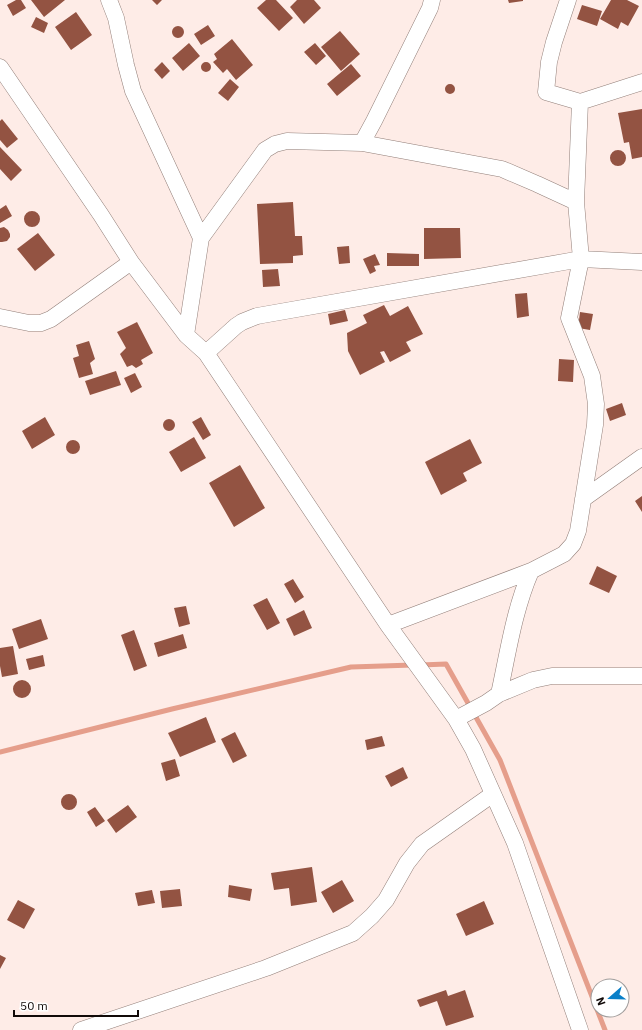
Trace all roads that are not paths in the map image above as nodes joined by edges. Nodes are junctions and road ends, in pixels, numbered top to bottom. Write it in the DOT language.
graph roads {
  1 [pos="109,0"];
  2 [pos="432,0"];
  3 [pos="568,0"];
  4 [pos="0,68"];
  5 [pos="642,82"];
  6 [pos="580,102"];
  7 [pos="362,143"];
  8 [pos="576,202"];
  9 [pos="201,238"];
  10 [pos="581,259"];
  11 [pos="131,262"];
  12 [pos="642,262"];
  13 [pos="0,317"];
  14 [pos="186,335"];
  15 [pos="206,353"];
  16 [pos="642,458"];
  17 [pos="583,499"];
  18 [pos="531,571"];
  19 [pos="388,625"];
  20 [pos="642,676"];
  21 [pos="499,694"];
  22 [pos="456,719"];
  23 [pos="493,794"];
  24 [pos="81,1030"];
  25 [pos="580,1030"];
  1 -- 9 [label="street"];
  2 -- 7 [label="street"];
  3 -- 6 [label="street"];
  4 -- 11 [label="street"];
  5 -- 6 [label="street"];
  6 -- 8 [label="street"];
  7 -- 8 [label="street"];
  7 -- 9 [label="street"];
  8 -- 10 [label="street"];
  9 -- 14 [label="street"];
  10 -- 12 [label="street"];
  10 -- 15 [label="street"];
  10 -- 17 [label="street"];
  11 -- 13 [label="street"];
  11 -- 14 [label="street"];
  14 -- 15 [label="street"];
  15 -- 19 [label="street"];
  16 -- 17 [label="street"];
  17 -- 18 [label="street"];
  18 -- 19 [label="street"];
  18 -- 21 [label="street"];
  19 -- 22 [label="street"];
  20 -- 21 [label="street"];
  21 -- 22 [label="street"];
  22 -- 23 [label="street"];
  23 -- 24 [label="street"];
  23 -- 25 [label="street"];
}
